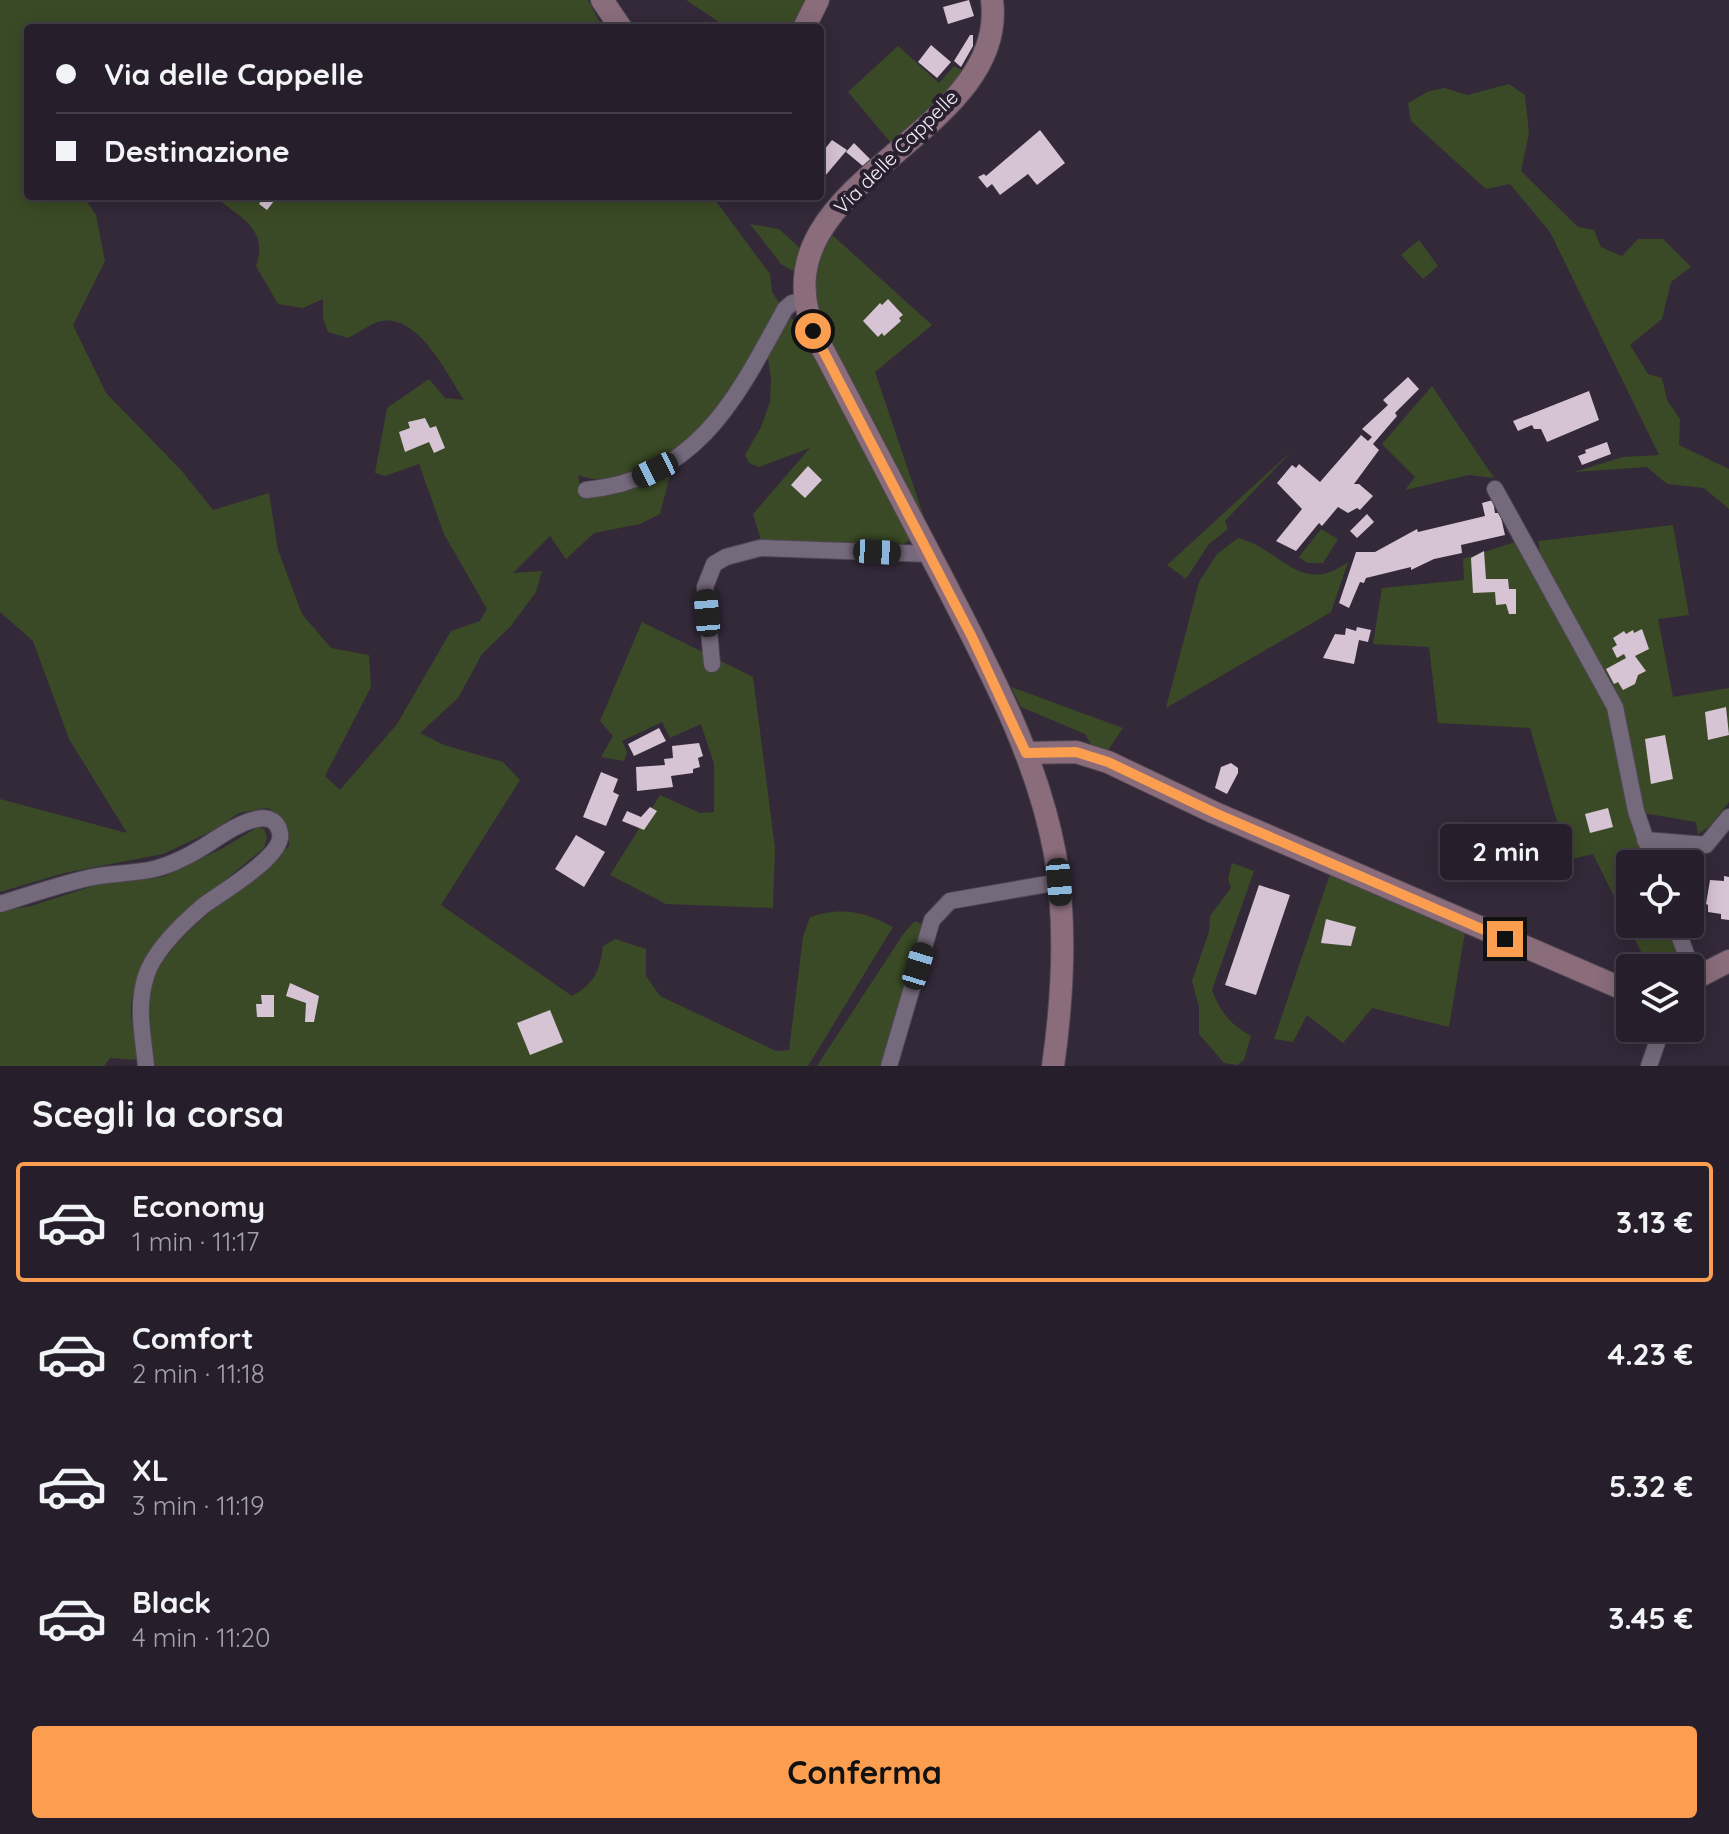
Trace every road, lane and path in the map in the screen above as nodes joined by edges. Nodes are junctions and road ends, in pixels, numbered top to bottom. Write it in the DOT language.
graph roads {
  1 [pos="602,0"];
  2 [pos="818,0"];
  3 [pos="992,0"];
  4 [pos="618,24"];
  5 [pos="806,24"];
  6 [pos="806,300"];
  7 [pos="1495,489"];
  8 [pos="586,490"];
  9 [pos="930,554"];
  10 [pos="712,664"];
  11 [pos="1026,753"];
  12 [pos="1729,817"];
  13 [pos="1645,840"];
  14 [pos="1649,850"];
  15 [pos="1059,882"];
  16 [pos="0,904"];
  17 [pos="1729,961"];
  18 [pos="1704,974"];
  19 [pos="1616,986"];
  20 [pos="1657,1042"];
  21 [pos="146,1066"];
  22 [pos="889,1066"];
  23 [pos="1053,1066"];
  24 [pos="1649,1066"];
  1 -- 4 [label="main road"];
  2 -- 5 [label="main road"];
  3 -- 6 [label="main road, Via delle Cappelle"];
  6 -- 8 [label="street"];
  6 -- 9 [label="main road, Via delle Cappelle"];
  7 -- 13 [label="street"];
  9 -- 10 [label="street"];
  9 -- 11 [label="main road, Via delle Cappelle"];
  11 -- 15 [label="main road, Via delle Cappelle"];
  11 -- 19 [label="main road"];
  12 -- 13 [label="street"];
  13 -- 14 [label="street"];
  15 -- 22 [label="street"];
  15 -- 23 [label="main road, Via delle Cappelle"];
  16 -- 21 [label="street"];
  17 -- 18 [label="main road"];
  20 -- 24 [label="street"];
}
